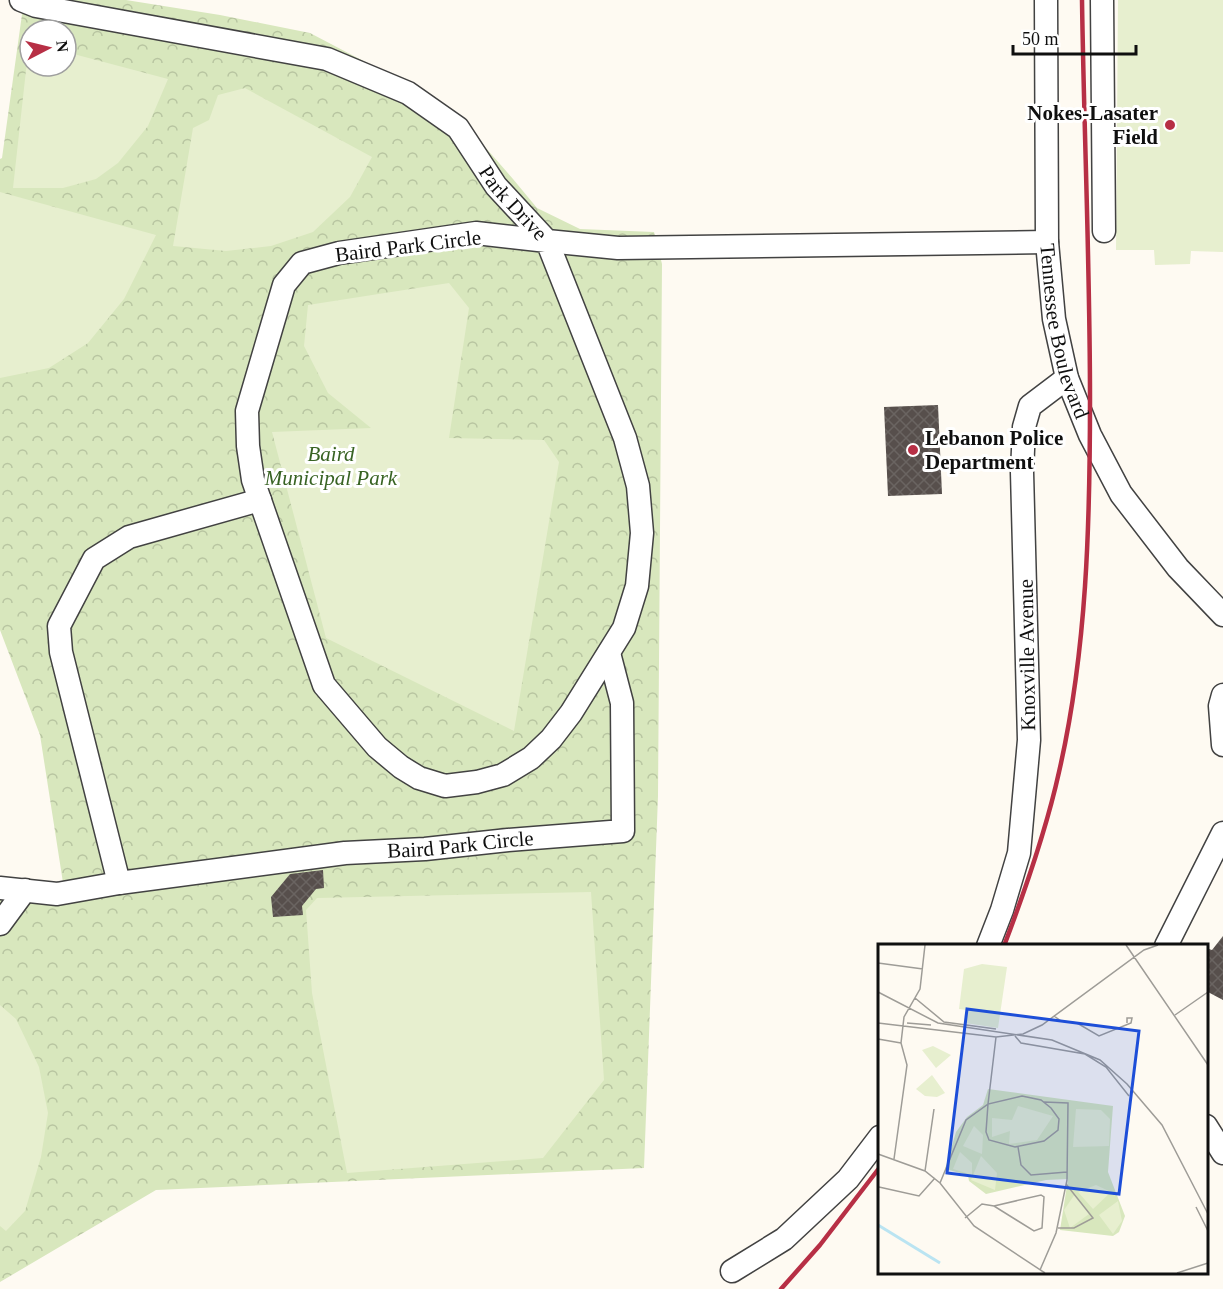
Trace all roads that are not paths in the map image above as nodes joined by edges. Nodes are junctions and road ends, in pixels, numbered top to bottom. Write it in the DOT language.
graph roads {
  1 [pos="21,0"];
  2 [pos="1046,0"];
  3 [pos="1102,0"];
  4 [pos="1104,231"];
  5 [pos="547,241"];
  6 [pos="1047,242"];
  7 [pos="1067,378"];
  8 [pos="260,500"];
  9 [pos="1223,615"];
  10 [pos="609,653"];
  11 [pos="1223,695"];
  12 [pos="1223,745"];
  13 [pos="1223,833"];
  14 [pos="119,882"];
  15 [pos="0,888"];
  16 [pos="25,890"];
  17 [pos="0,924"];
  18 [pos="988,944"];
  19 [pos="1167,944"];
  20 [pos="1208,1129"];
  21 [pos="878,1138"];
  22 [pos="1223,1153"];
  23 [pos="732,1271"];
  1 -- 5 [label="street, Park Drive"];
  2 -- 6 [label="street, Tennessee Boulevard"];
  3 -- 4 [label="street"];
  5 -- 6 [label="street, Park Drive"];
  5 -- 8 [label="street, Baird Park Circle"];
  5 -- 10 [label="street, Baird Park Circle"];
  6 -- 7 [label="street, Tennessee Boulevard"];
  7 -- 9 [label="street, Tennessee Boulevard"];
  7 -- 18 [label="street, Knoxville Avenue"];
  8 -- 10 [label="street, Baird Park Circle"];
  8 -- 14 [label="street"];
  10 -- 14 [label="street, Baird Park Circle"];
  11 -- 12 [label="street"];
  13 -- 19 [label="street"];
  14 -- 16 [label="street, Baird Park Circle"];
  15 -- 16 [label="street, Baird Park Circle"];
  16 -- 17 [label="street"];
  20 -- 22 [label="street"];
  21 -- 23 [label="street"];
}
